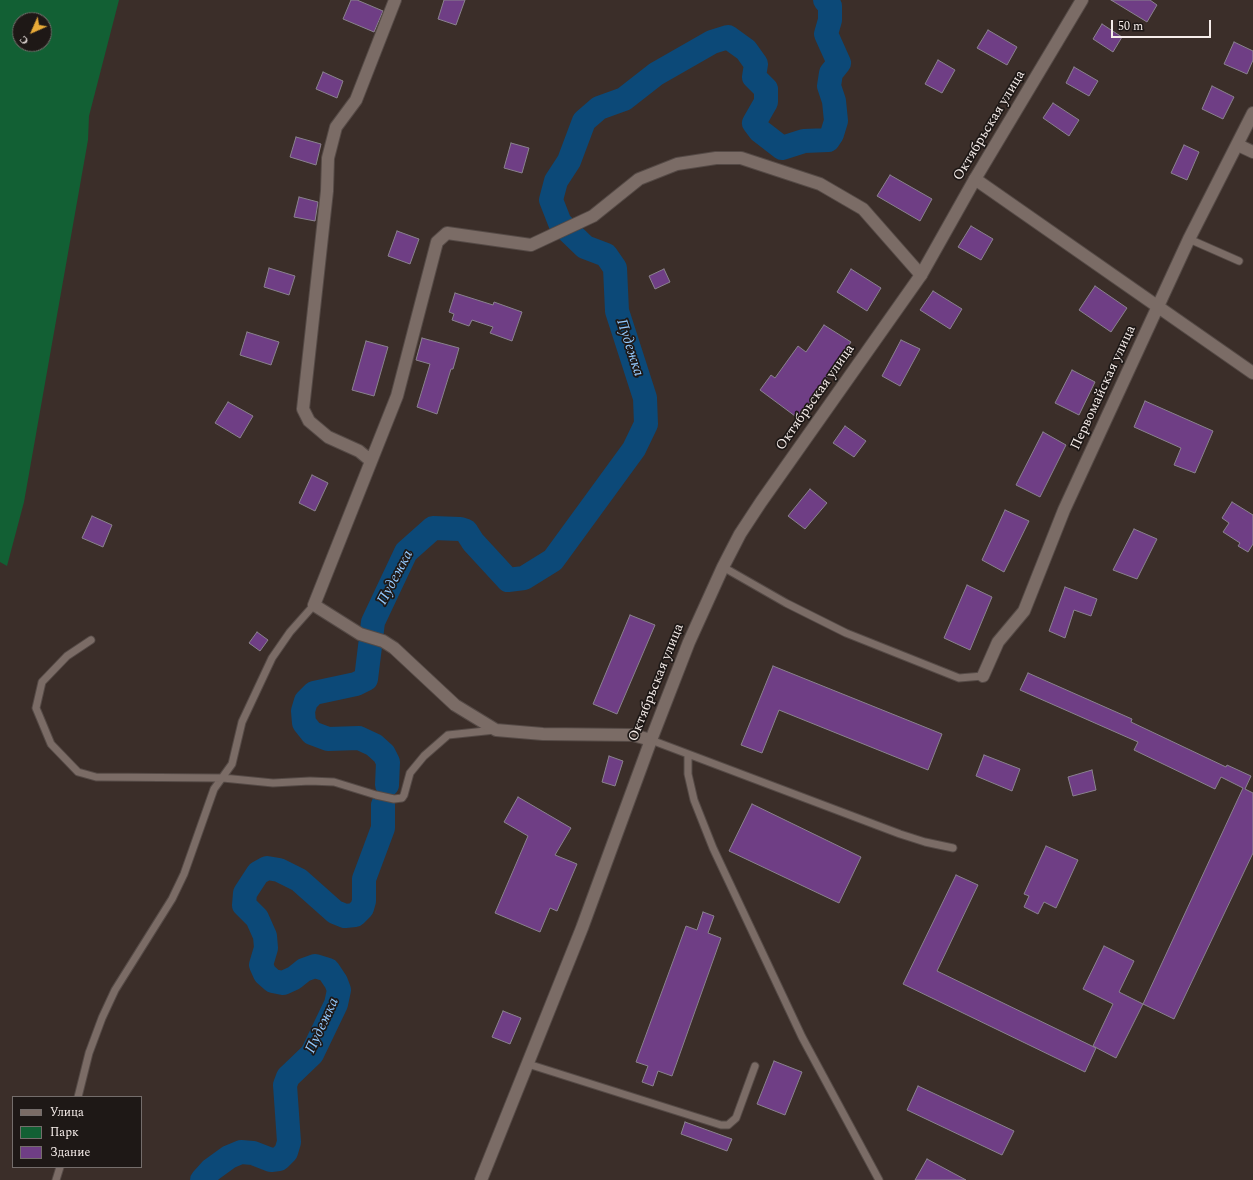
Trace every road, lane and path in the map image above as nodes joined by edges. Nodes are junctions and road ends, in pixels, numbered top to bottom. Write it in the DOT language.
graph roads {
  1 [pos="395,0"];
  2 [pos="1082,0"];
  3 [pos="1253,113"];
  4 [pos="1238,146"];
  5 [pos="1253,152"];
  6 [pos="975,179"];
  7 [pos="1189,240"];
  8 [pos="1239,261"];
  9 [pos="921,275"];
  10 [pos="1158,307"];
  11 [pos="1253,373"];
  12 [pos="371,461"];
  13 [pos="723,567"];
  14 [pos="314,605"];
  15 [pos="91,640"];
  16 [pos="984,676"];
  17 [pos="496,730"];
  18 [pos="651,740"];
  19 [pos="688,754"];
  20 [pos="223,778"];
  21 [pos="953,848"];
  22 [pos="528,1064"];
  23 [pos="755,1066"];
  24 [pos="78,1096"];
  25 [pos="60,1168"];
  26 [pos="56,1180"];
  27 [pos="481,1180"];
  28 [pos="879,1180"];
  1 -- 12 [label="street"];
  2 -- 6 [label="street, Октябрьская улица"];
  3 -- 4 [label="street, Первомайская улица"];
  4 -- 5 [label="street"];
  4 -- 7 [label="street, Первомайская улица"];
  6 -- 9 [label="street, Октябрьская улица"];
  6 -- 10 [label="street"];
  7 -- 8 [label="lane"];
  7 -- 10 [label="street, Первомайская улица"];
  9 -- 12 [label="street"];
  9 -- 13 [label="street, Октябрьская улица"];
  10 -- 11 [label="street"];
  10 -- 16 [label="street, Первомайская улица"];
  12 -- 14 [label="street"];
  13 -- 16 [label="lane"];
  13 -- 18 [label="street, Октябрьская улица"];
  14 -- 17 [label="street"];
  14 -- 20 [label="lane"];
  15 -- 20 [label="lane"];
  17 -- 18 [label="street"];
  17 -- 20 [label="lane"];
  18 -- 19 [label="lane"];
  18 -- 22 [label="street, Октябрьская улица"];
  19 -- 21 [label="lane"];
  19 -- 28 [label="lane"];
  20 -- 24 [label="lane"];
  22 -- 23 [label="lane"];
  22 -- 27 [label="street, Октябрьская улица"];
  25 -- 26 [label="lane"];
}
